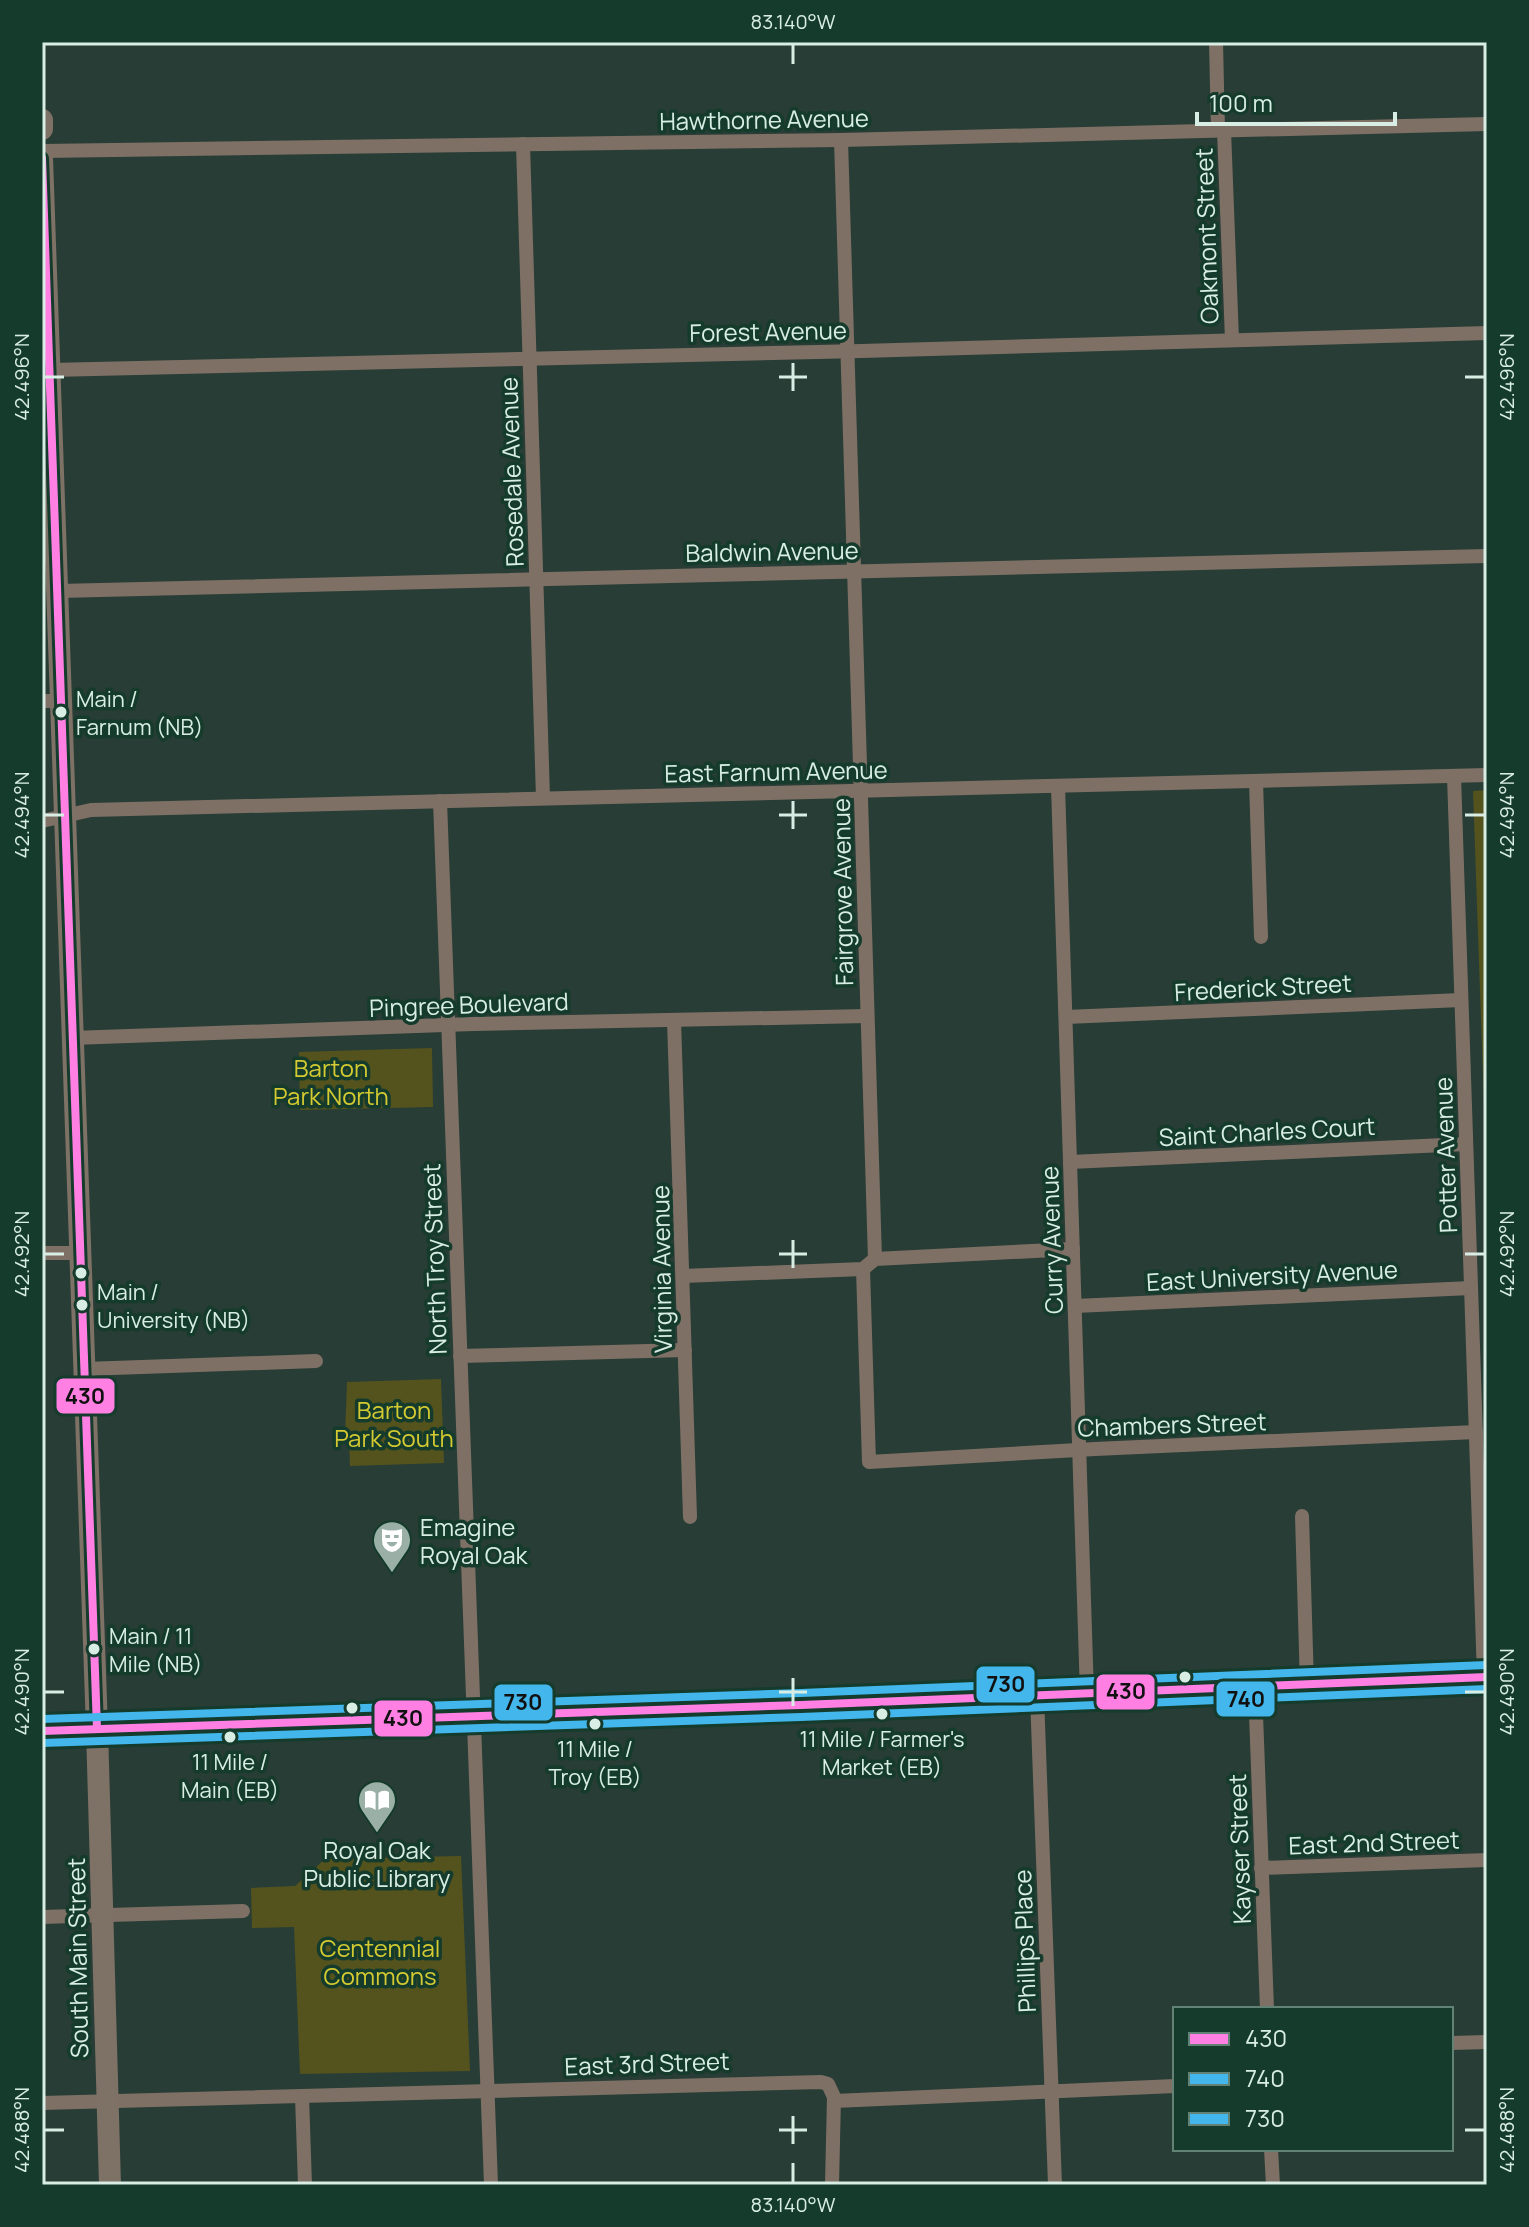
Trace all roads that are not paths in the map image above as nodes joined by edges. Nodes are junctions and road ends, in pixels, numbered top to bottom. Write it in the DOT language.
graph roads {
  1 [pos="1216,42"];
  2 [pos="42,120"];
  3 [pos="1487,124"];
  4 [pos="42,129"];
  5 [pos="1221,130"];
  6 [pos="841,140"];
  7 [pos="523,144"];
  8 [pos="42,151"];
  9 [pos="42,158"];
  10 [pos="44,235"];
  11 [pos="1487,333"];
  12 [pos="1232,340"];
  13 [pos="849,351"];
  14 [pos="530,359"];
  15 [pos="51,370"];
  16 [pos="48,462"];
  17 [pos="1487,556"];
  18 [pos="855,571"];
  19 [pos="537,578"];
  20 [pos="59,591"];
  21 [pos="52,701"];
  22 [pos="1487,775"];
  23 [pos="1454,776"];
  24 [pos="1256,781"];
  25 [pos="1058,786"];
  26 [pos="861,791"];
  27 [pos="543,798"];
  28 [pos="440,801"];
  29 [pos="66,816"];
  30 [pos="42,821"];
  31 [pos="1261,937"];
  32 [pos="1461,1000"];
  33 [pos="867,1016"];
  34 [pos="1066,1017"];
  35 [pos="674,1020"];
  36 [pos="449,1026"];
  37 [pos="72,1038"];
  38 [pos="1466,1144"];
  39 [pos="1070,1162"];
  40 [pos="1073,1249"];
  41 [pos="42,1253"];
  42 [pos="81,1253"];
  43 [pos="869,1264"];
  44 [pos="683,1276"];
  45 [pos="1471,1288"];
  46 [pos="1075,1306"];
  47 [pos="685,1350"];
  48 [pos="460,1356"];
  49 [pos="316,1361"];
  50 [pos="84,1369"];
  51 [pos="1476,1432"];
  52 [pos="1079,1450"];
  53 [pos="1482,1456"];
  54 [pos="869,1462"];
  55 [pos="1302,1516"];
  56 [pos="690,1517"];
  57 [pos="1486,1677"];
  58 [pos="1307,1685"];
  59 [pos="1255,1687"];
  60 [pos="1087,1694"];
  61 [pos="1037,1696"];
  62 [pos="473,1716"];
  63 [pos="97,1729"];
  64 [pos="42,1731"];
  65 [pos="1487,1860"];
  66 [pos="1261,1868"];
  67 [pos="243,1911"];
  68 [pos="100,1915"];
  69 [pos="42,1917"];
  70 [pos="1267,2007"];
  71 [pos="1487,2042"];
  72 [pos="1453,2043"];
  73 [pos="1173,2086"];
  74 [pos="488,2090"];
  75 [pos="1051,2092"];
  76 [pos="302,2096"];
  77 [pos="107,2101"];
  78 [pos="834,2101"];
  79 [pos="42,2103"];
  80 [pos="1271,2151"];
  81 [pos="110,2185"];
  82 [pos="305,2185"];
  83 [pos="491,2185"];
  84 [pos="832,2185"];
  85 [pos="1055,2185"];
  86 [pos="1273,2185"];
  1 -- 5 [label="street, Oakmont Street"];
  2 -- 4 [label="main road"];
  3 -- 5 [label="street, Hawthorne Avenue"];
  5 -- 6 [label="street, Hawthorne Avenue"];
  5 -- 12 [label="street, Oakmont Street"];
  6 -- 7 [label="street, Hawthorne Avenue"];
  6 -- 13 [label="street, Fairgrove Avenue"];
  7 -- 8 [label="street, Hawthorne Avenue"];
  7 -- 14 [label="street, Rosedale Avenue"];
  9 -- 10 [label="main road, South Main Street"];
  10 -- 15 [label="main road, South Main Street"];
  11 -- 12 [label="street, Forest Avenue"];
  12 -- 13 [label="street, Forest Avenue"];
  13 -- 14 [label="street, Forest Avenue"];
  13 -- 18 [label="street, Fairgrove Avenue"];
  14 -- 15 [label="street, Forest Avenue"];
  14 -- 19 [label="street, Rosedale Avenue"];
  15 -- 16 [label="main road, South Main Street"];
  16 -- 20 [label="main road, South Main Street"];
  17 -- 18 [label="street, Baldwin Avenue"];
  18 -- 19 [label="street, Baldwin Avenue"];
  18 -- 26 [label="street, Fairgrove Avenue"];
  19 -- 20 [label="street, Baldwin Avenue"];
  19 -- 27 [label="street, Rosedale Avenue"];
  20 -- 21 [label="main road, South Main Street"];
  21 -- 29 [label="main road, South Main Street"];
  22 -- 23 [label="street, East Farnum Avenue"];
  23 -- 24 [label="street, East Farnum Avenue"];
  23 -- 32 [label="street, Potter Avenue"];
  24 -- 25 [label="street, East Farnum Avenue"];
  24 -- 31 [label="street"];
  25 -- 26 [label="street, East Farnum Avenue"];
  25 -- 34 [label="street, Curry Avenue"];
  26 -- 27 [label="street, East Farnum Avenue"];
  26 -- 33 [label="street, Fairgrove Avenue"];
  27 -- 28 [label="street, East Farnum Avenue"];
  28 -- 29 [label="street, East Farnum Avenue"];
  28 -- 36 [label="street, North Troy Street"];
  29 -- 30 [label="street, East Farnum Avenue"];
  29 -- 37 [label="main road, South Main Street"];
  32 -- 34 [label="street, Frederick Street"];
  32 -- 38 [label="street, Potter Avenue"];
  33 -- 35 [label="street, Pingree Boulevard"];
  33 -- 43 [label="street, Fairgrove Avenue"];
  34 -- 39 [label="street, Curry Avenue"];
  35 -- 36 [label="street, Pingree Boulevard"];
  35 -- 44 [label="street, Virginia Avenue"];
  36 -- 37 [label="street, Pingree Boulevard"];
  36 -- 48 [label="street, North Troy Street"];
  37 -- 42 [label="main road, South Main Street"];
  38 -- 39 [label="street, Saint Charles Court"];
  38 -- 45 [label="street, Potter Avenue"];
  39 -- 40 [label="street, Curry Avenue"];
  40 -- 43 [label="street"];
  40 -- 46 [label="street, Curry Avenue"];
  41 -- 42 [label="street"];
  42 -- 50 [label="main road, South Main Street"];
  43 -- 44 [label="street"];
  43 -- 54 [label="street, Fairgrove Avenue"];
  44 -- 47 [label="street, Virginia Avenue"];
  45 -- 46 [label="street, East University Avenue"];
  45 -- 51 [label="street, Potter Avenue"];
  46 -- 52 [label="street, Curry Avenue"];
  47 -- 48 [label="street"];
  47 -- 56 [label="street, Virginia Avenue"];
  48 -- 62 [label="street, North Troy Street"];
  49 -- 50 [label="street"];
  50 -- 63 [label="main road, South Main Street"];
  51 -- 52 [label="street, Chambers Street"];
  51 -- 53 [label="street, Potter Avenue"];
  52 -- 54 [label="street, Chambers Street"];
  52 -- 60 [label="street, Curry Avenue"];
  53 -- 57 [label="street, Potter Avenue"];
  55 -- 58 [label="street"];
  57 -- 58 [label="main road"];
  58 -- 59 [label="main road"];
  59 -- 60 [label="main road"];
  59 -- 66 [label="street, Kayser Street"];
  60 -- 61 [label="main road"];
  61 -- 62 [label="main road"];
  61 -- 75 [label="street, Phillips Place"];
  62 -- 63 [label="main road"];
  62 -- 74 [label="street, North Troy Street"];
  63 -- 64 [label="main road"];
  63 -- 68 [label="main road, South Main Street"];
  65 -- 66 [label="street, East 2nd Street"];
  66 -- 70 [label="street, Kayser Street"];
  67 -- 68 [label="street"];
  68 -- 69 [label="street"];
  68 -- 77 [label="main road, South Main Street"];
  71 -- 72 [label="street"];
  73 -- 75 [label="street"];
  74 -- 76 [label="street, East 3rd Street"];
  74 -- 78 [label="street, East 3rd Street"];
  74 -- 83 [label="street, North Troy Street"];
  75 -- 78 [label="street"];
  75 -- 85 [label="street, Phillips Place"];
  76 -- 77 [label="street, East 3rd Street"];
  76 -- 82 [label="street"];
  77 -- 79 [label="street, East 3rd Street"];
  77 -- 81 [label="main road, South Main Street"];
  78 -- 84 [label="street"];
  80 -- 86 [label="street"];
}
